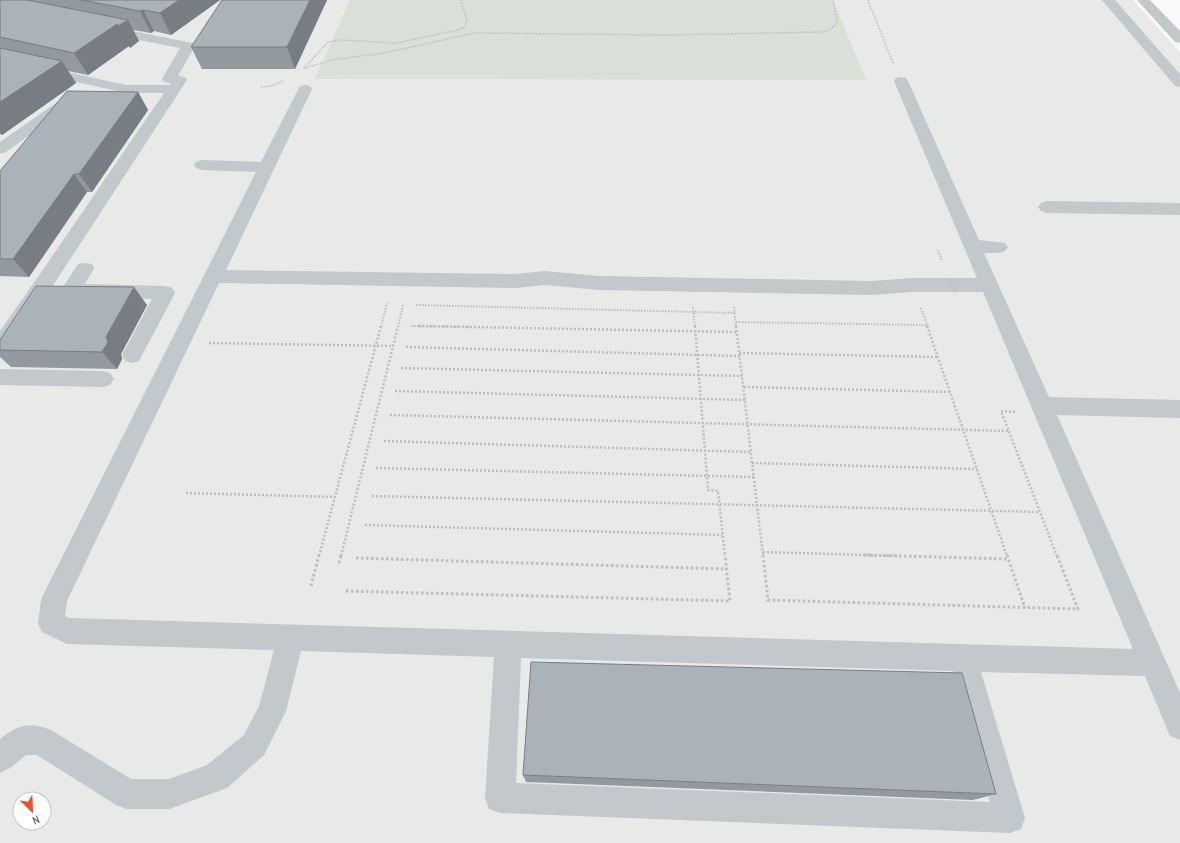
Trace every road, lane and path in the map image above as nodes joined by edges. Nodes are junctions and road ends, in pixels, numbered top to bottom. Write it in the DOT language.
graph roads {
  1 [pos="461,0"];
  2 [pos="833,0"];
  3 [pos="868,0"];
  4 [pos="1108,0"];
  5 [pos="1143,0"];
  6 [pos="98,28"];
  7 [pos="1180,39"];
  8 [pos="0,61"];
  9 [pos="900,81"];
  10 [pos="1180,83"];
  11 [pos="296,84"];
  12 [pos="260,87"];
  13 [pos="173,89"];
  14 [pos="71,99"];
  15 [pos="0,149"];
  16 [pos="202,165"];
  17 [pos="266,167"];
  18 [pos="1047,207"];
  19 [pos="1180,209"];
  20 [pos="972,246"];
  21 [pos="1000,247"];
  22 [pos="51,273"];
  23 [pos="213,276"];
  24 [pos="950,280"];
  25 [pos="989,285"];
  26 [pos="948,294"];
  27 [pos="388,297"];
  28 [pos="733,300"];
  29 [pos="403,305"];
  30 [pos="416,305"];
  31 [pos="693,306"];
  32 [pos="921,307"];
  33 [pos="694,312"];
  34 [pos="735,313"];
  35 [pos="0,318"];
  36 [pos="20,319"];
  37 [pos="736,322"];
  38 [pos="411,326"];
  39 [pos="927,326"];
  40 [pos="695,331"];
  41 [pos="737,332"];
  42 [pos="180,342"];
  43 [pos="376,345"];
  44 [pos="0,346"];
  45 [pos="393,346"];
  46 [pos="406,347"];
  47 [pos="132,355"];
  48 [pos="697,355"];
  49 [pos="740,355"];
  50 [pos="939,358"];
  51 [pos="401,368"];
  52 [pos="699,375"];
  53 [pos="742,376"];
  54 [pos="0,377"];
  55 [pos="103,379"];
  56 [pos="744,387"];
  57 [pos="395,391"];
  58 [pos="950,392"];
  59 [pos="701,399"];
  60 [pos="745,400"];
  61 [pos="1042,409"];
  62 [pos="1180,409"];
  63 [pos="390,415"];
  64 [pos="703,422"];
  65 [pos="748,423"];
  66 [pos="963,429"];
  67 [pos="1008,431"];
  68 [pos="384,441"];
  69 [pos="705,450"];
  70 [pos="751,452"];
  71 [pos="752,463"];
  72 [pos="376,468"];
  73 [pos="977,469"];
  74 [pos="707,475"];
  75 [pos="754,477"];
  76 [pos="186,493"];
  77 [pos="372,496"];
  78 [pos="335,497"];
  79 [pos="719,504"];
  80 [pos="757,505"];
  81 [pos="992,511"];
  82 [pos="1040,512"];
  83 [pos="365,525"];
  84 [pos="722,535"];
  85 [pos="763,552"];
  86 [pos="356,558"];
  87 [pos="1008,559"];
  88 [pos="339,563"];
  89 [pos="727,569"];
  90 [pos="311,586"];
  91 [pos="346,591"];
  92 [pos="1025,608"];
  93 [pos="290,638"];
  94 [pos="508,644"];
  95 [pos="963,658"];
  96 [pos="1153,663"];
  97 [pos="1180,726"];
  98 [pos="0,758"];
  1 -- 2 [label="path"];
  3 -- 9 [label="path"];
  4 -- 10 [label="street"];
  5 -- 7 [label="street"];
  6 -- 13 [label="street"];
  8 -- 13 [label="street"];
  9 -- 20 [label="street"];
  11 -- 12 [label="path"];
  11 -- 17 [label="street"];
  13 -- 22 [label="street"];
  14 -- 15 [label="street"];
  16 -- 17 [label="street"];
  17 -- 23 [label="street"];
  18 -- 19 [label="street"];
  20 -- 21 [label="street"];
  20 -- 25 [label="street"];
  22 -- 36 [label="street"];
  22 -- 47 [label="street"];
  23 -- 25 [label="street"];
  23 -- 42 [label="street"];
  24 -- 26 [label="path, bridge"];
  25 -- 61 [label="street"];
  27 -- 43 [label="path"];
  28 -- 34 [label="path"];
  29 -- 45 [label="path"];
  30 -- 33 [label="path"];
  31 -- 33 [label="path"];
  32 -- 39 [label="path"];
  33 -- 34 [label="path"];
  33 -- 40 [label="path"];
  34 -- 37 [label="path"];
  35 -- 36 [label="street"];
  36 -- 44 [label="street"];
  37 -- 39 [label="path"];
  37 -- 41 [label="path"];
  38 -- 40 [label="path"];
  39 -- 50 [label="path"];
  40 -- 41 [label="path"];
  40 -- 48 [label="path"];
  41 -- 49 [label="path"];
  42 -- 43 [label="path"];
  42 -- 93 [label="street"];
  43 -- 45 [label="path"];
  43 -- 78 [label="path"];
  45 -- 88 [label="path"];
  46 -- 48 [label="path"];
  48 -- 49 [label="path"];
  48 -- 52 [label="path"];
  49 -- 50 [label="path"];
  49 -- 53 [label="path"];
  50 -- 58 [label="path"];
  51 -- 52 [label="path"];
  52 -- 53 [label="path"];
  52 -- 59 [label="path"];
  53 -- 56 [label="path"];
  54 -- 55 [label="street"];
  56 -- 58 [label="path"];
  56 -- 60 [label="path"];
  57 -- 59 [label="path"];
  58 -- 66 [label="path"];
  59 -- 60 [label="path"];
  59 -- 64 [label="path"];
  60 -- 65 [label="path"];
  61 -- 62 [label="street"];
  61 -- 67 [label="path"];
  61 -- 96 [label="street"];
  63 -- 64 [label="path"];
  64 -- 65 [label="path"];
  64 -- 69 [label="path"];
  65 -- 66 [label="path"];
  65 -- 70 [label="path"];
  66 -- 67 [label="path"];
  66 -- 73 [label="path"];
  67 -- 82 [label="path"];
  68 -- 69 [label="path"];
  69 -- 70 [label="path"];
  69 -- 74 [label="path"];
  70 -- 71 [label="path"];
  71 -- 73 [label="path"];
  71 -- 75 [label="path"];
  72 -- 74 [label="path"];
  73 -- 81 [label="path"];
  74 -- 75 [label="path"];
  74 -- 79 [label="path"];
  75 -- 80 [label="path"];
  76 -- 78 [label="path"];
  77 -- 79 [label="path"];
  78 -- 90 [label="path"];
  79 -- 80 [label="path"];
  79 -- 84 [label="path"];
  80 -- 81 [label="path"];
  80 -- 85 [label="path"];
  81 -- 82 [label="path"];
  81 -- 87 [label="path"];
  82 -- 92 [label="path"];
  83 -- 84 [label="path"];
  84 -- 89 [label="path"];
  85 -- 87 [label="path"];
  85 -- 92 [label="path"];
  86 -- 89 [label="path"];
  87 -- 92 [label="path"];
  89 -- 91 [label="path"];
  93 -- 94 [label="street"];
  93 -- 98 [label="street"];
  94 -- 95 [label="street"];
  94 -- 95 [label="street"];
  95 -- 96 [label="street"];
  96 -- 97 [label="street"];
}
